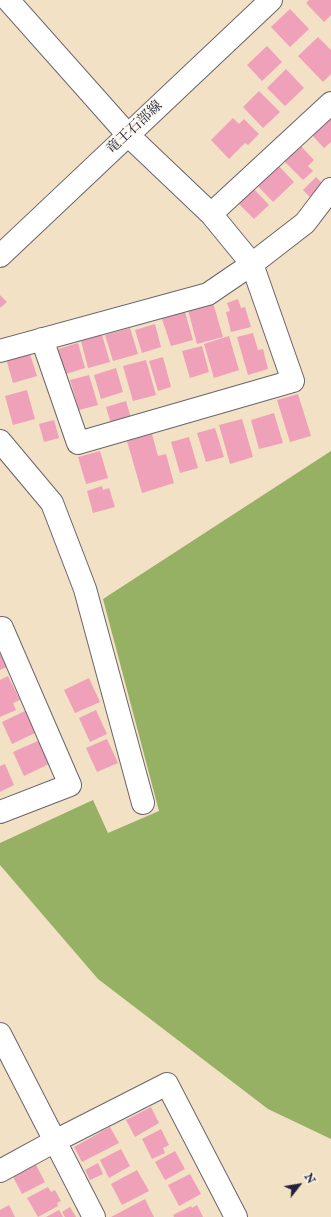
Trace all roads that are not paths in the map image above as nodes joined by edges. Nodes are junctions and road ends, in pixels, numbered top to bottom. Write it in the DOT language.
graph roads {
  1 [pos="8,0"];
  2 [pos="271,0"];
  3 [pos="331,103"];
  4 [pos="128,135"];
  5 [pos="331,189"];
  6 [pos="211,214"];
  7 [pos="0,256"];
  8 [pos="252,264"];
  9 [pos="42,339"];
  10 [pos="0,351"];
  11 [pos="0,441"];
  12 [pos="0,629"];
  13 [pos="143,803"];
  14 [pos="0,812"];
  15 [pos="0,1034"];
  16 [pos="55,1141"];
  17 [pos="0,1170"];
  18 [pos="94,1217"];
  19 [pos="236,1217"];
  1 -- 4 [label="street"];
  2 -- 4 [label="street, 竜王石部線"];
  3 -- 6 [label="street"];
  4 -- 6 [label="street"];
  4 -- 7 [label="street, 竜王石部線"];
  5 -- 8 [label="street"];
  6 -- 8 [label="street"];
  8 -- 9 [label="street"];
  8 -- 9 [label="street"];
  9 -- 10 [label="street"];
  11 -- 13 [label="street"];
  12 -- 14 [label="street"];
  15 -- 16 [label="street"];
  16 -- 17 [label="street"];
  16 -- 18 [label="street"];
  16 -- 19 [label="street"];
}
